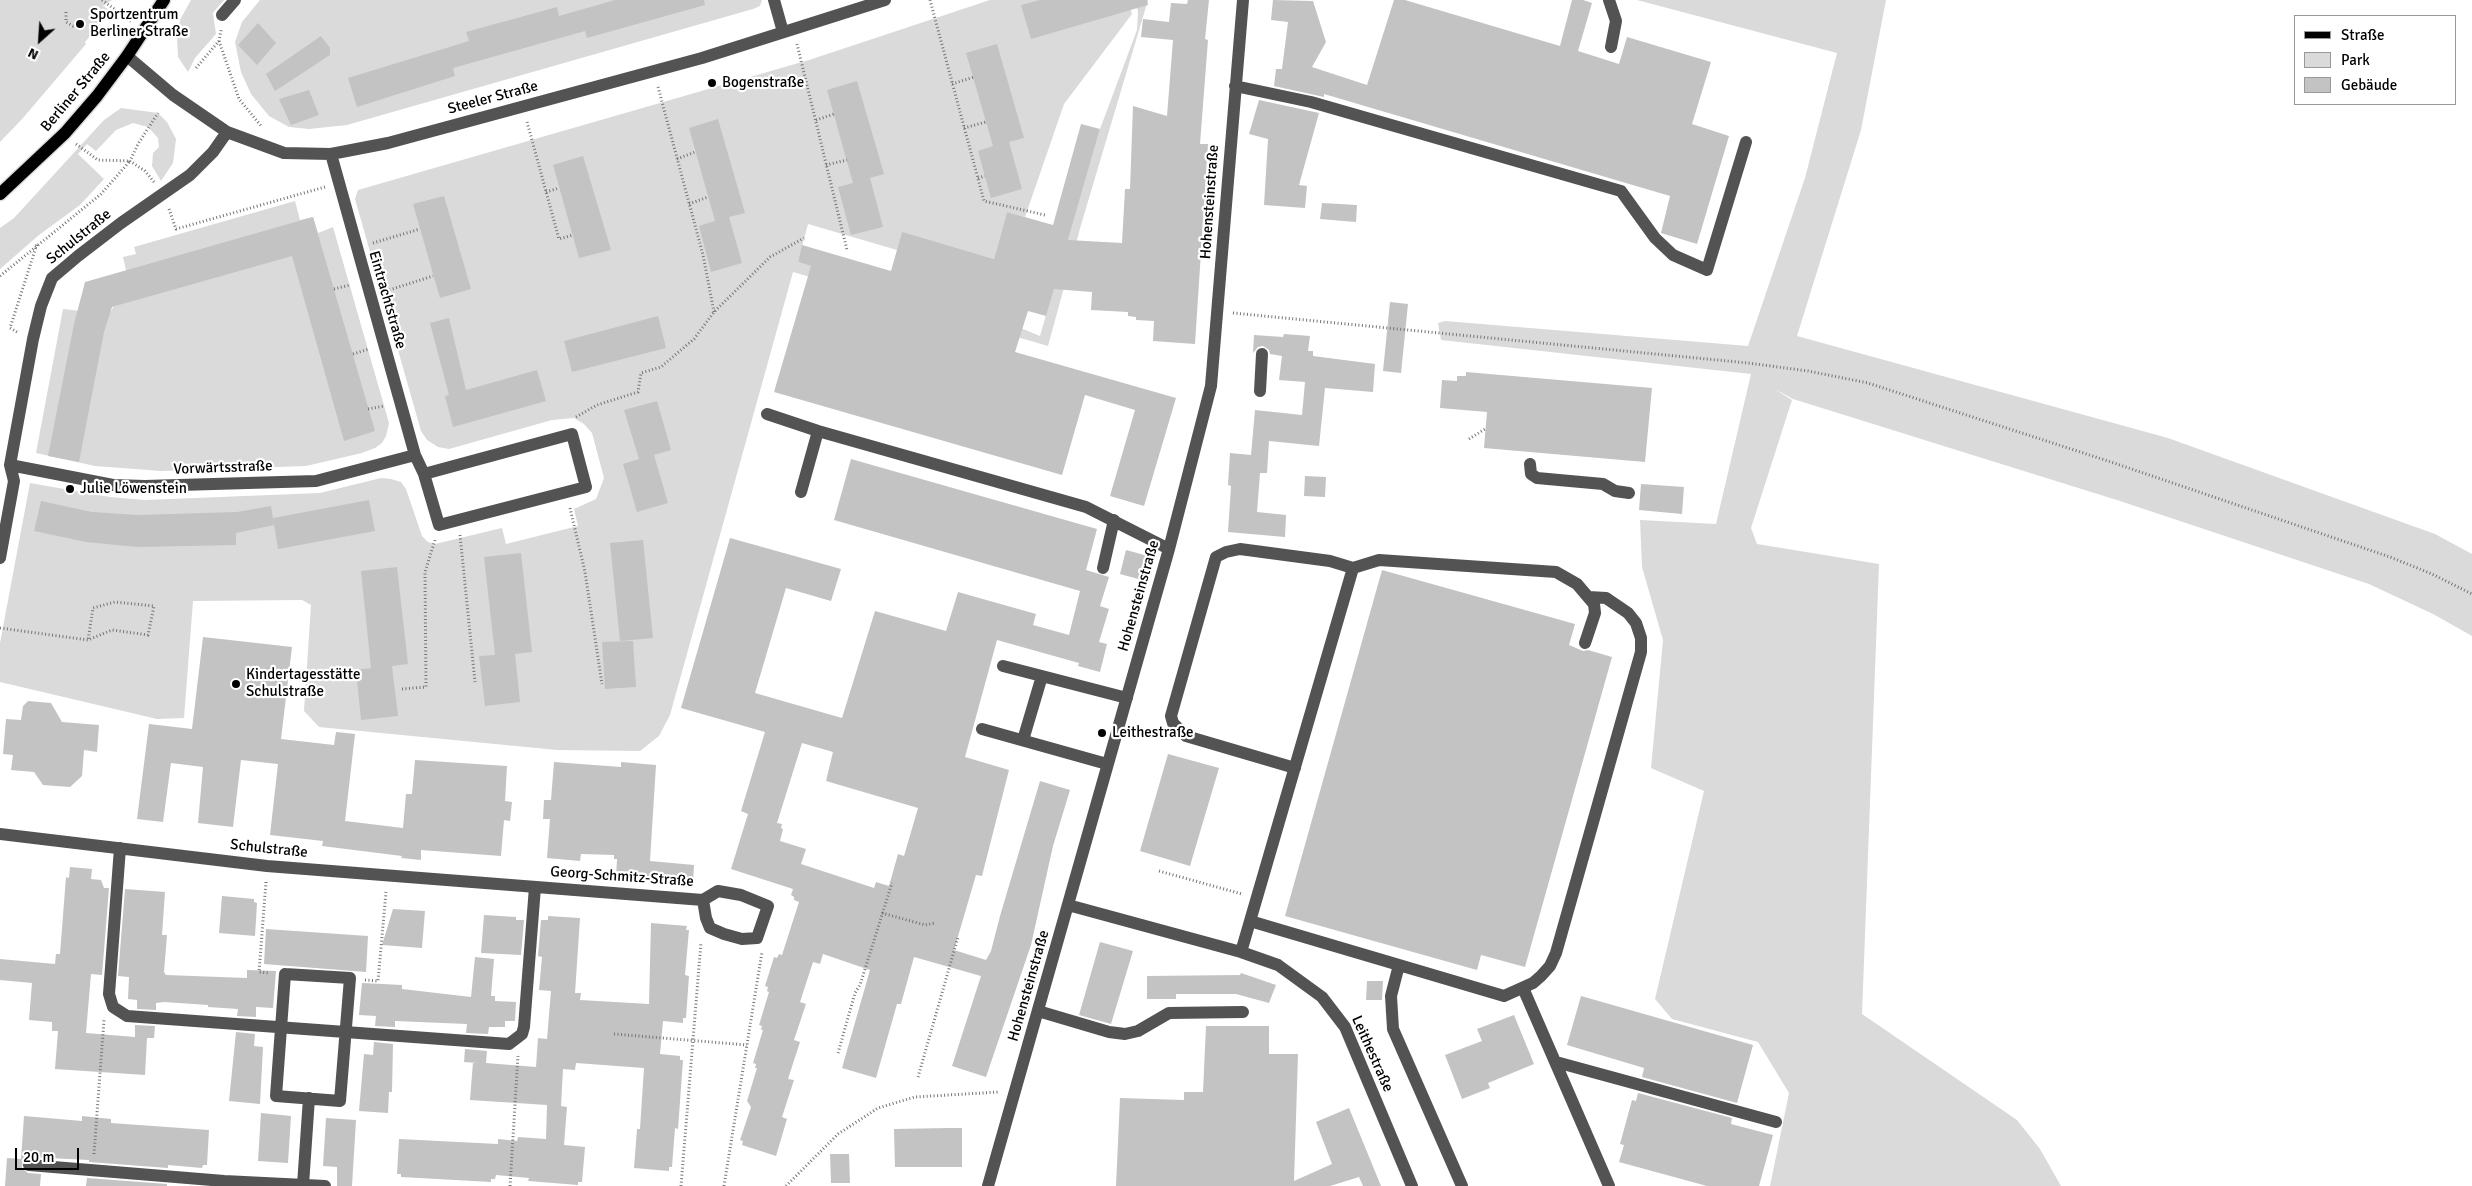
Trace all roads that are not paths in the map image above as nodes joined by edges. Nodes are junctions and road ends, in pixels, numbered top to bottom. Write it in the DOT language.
graph roads {
  1 [pos="164,0"];
  2 [pos="235,0"];
  3 [pos="774,0"];
  4 [pos="885,0"];
  5 [pos="1243,0"];
  6 [pos="1609,0"];
  7 [pos="222,16"];
  8 [pos="788,31"];
  9 [pos="1611,47"];
  10 [pos="127,56"];
  11 [pos="1235,86"];
  12 [pos="227,132"];
  13 [pos="1746,142"];
  14 [pos="332,154"];
  15 [pos="0,194"];
  16 [pos="1262,354"];
  17 [pos="1260,391"];
  18 [pos="767,414"];
  19 [pos="818,431"];
  20 [pos="415,455"];
  21 [pos="1530,464"];
  22 [pos="10,465"];
  23 [pos="424,474"];
  24 [pos="802,492"];
  25 [pos="1629,493"];
  26 [pos="1114,520"];
  27 [pos="1169,549"];
  28 [pos="0,558"];
  29 [pos="1103,568"];
  30 [pos="1353,568"];
  31 [pos="1589,597"];
  32 [pos="1585,643"];
  33 [pos="1003,666"];
  34 [pos="1042,676"];
  35 [pos="1127,698"];
  36 [pos="982,729"];
  37 [pos="1023,740"];
  38 [pos="1107,764"];
  39 [pos="1295,768"];
  40 [pos="0,834"];
  41 [pos="120,848"];
  42 [pos="535,887"];
  43 [pos="703,900"];
  44 [pos="1068,905"];
  45 [pos="1250,921"];
  46 [pos="1241,952"];
  47 [pos="1398,965"];
  48 [pos="1523,988"];
  49 [pos="1038,1011"];
  50 [pos="1243,1012"];
  51 [pos="281,1027"];
  52 [pos="346,1032"];
  53 [pos="1556,1062"];
  54 [pos="309,1098"];
  55 [pos="1776,1122"];
  56 [pos="29,1165"];
  57 [pos="303,1185"];
  58 [pos="325,1186"];
  59 [pos="988,1186"];
  60 [pos="1412,1186"];
  61 [pos="1462,1186"];
  62 [pos="1610,1186"];
  1 -- 10 [label="main road, Berliner Straße"];
  2 -- 7 [label="street"];
  3 -- 8 [label="street"];
  4 -- 8 [label="street, Steeler Straße"];
  5 -- 11 [label="street, Hohensteinstraße"];
  6 -- 9 [label="street"];
  8 -- 14 [label="street, Steeler Straße"];
  10 -- 12 [label="street, Steeler Straße"];
  10 -- 15 [label="main road, Berliner Straße"];
  11 -- 13 [label="street"];
  11 -- 27 [label="street, Hohensteinstraße"];
  12 -- 14 [label="street, Steeler Straße"];
  12 -- 22 [label="street, Schulstraße"];
  14 -- 20 [label="street, Eintrachtstraße"];
  16 -- 17 [label="street"];
  18 -- 19 [label="street"];
  19 -- 24 [label="street"];
  19 -- 26 [label="street"];
  20 -- 22 [label="street, Vorwärtsstraße"];
  20 -- 23 [label="street"];
  21 -- 25 [label="street"];
  22 -- 28 [label="street, Schulstraße"];
  23 -- 23 [label="street"];
  26 -- 27 [label="street"];
  26 -- 29 [label="street"];
  27 -- 35 [label="street, Hohensteinstraße"];
  30 -- 31 [label="street"];
  30 -- 39 [label="street"];
  30 -- 39 [label="street"];
  31 -- 32 [label="street"];
  31 -- 48 [label="street"];
  33 -- 34 [label="street"];
  34 -- 35 [label="street"];
  34 -- 37 [label="street"];
  35 -- 38 [label="street, Hohensteinstraße"];
  36 -- 37 [label="street"];
  37 -- 38 [label="street"];
  38 -- 44 [label="street, Hohensteinstraße"];
  39 -- 45 [label="street"];
  40 -- 41 [label="street, Schulstraße"];
  41 -- 42 [label="street, Schulstraße"];
  41 -- 51 [label="street"];
  42 -- 43 [label="street, Georg-Schmitz-Straße"];
  42 -- 52 [label="street, Georg-Schmitz-Straße"];
  43 -- 43 [label="street, Georg-Schmitz-Straße"];
  44 -- 46 [label="street, Leithestraße"];
  44 -- 49 [label="street, Hohensteinstraße"];
  45 -- 46 [label="street"];
  45 -- 47 [label="street"];
  46 -- 60 [label="street, Leithestraße"];
  47 -- 48 [label="street"];
  47 -- 61 [label="street"];
  48 -- 53 [label="street"];
  49 -- 50 [label="street"];
  49 -- 59 [label="street, Hohensteinstraße"];
  51 -- 52 [label="street"];
  51 -- 52 [label="street"];
  51 -- 54 [label="street"];
  52 -- 54 [label="street"];
  53 -- 55 [label="street"];
  53 -- 62 [label="street"];
  54 -- 57 [label="street"];
  56 -- 57 [label="street"];
  57 -- 58 [label="street"];
}
